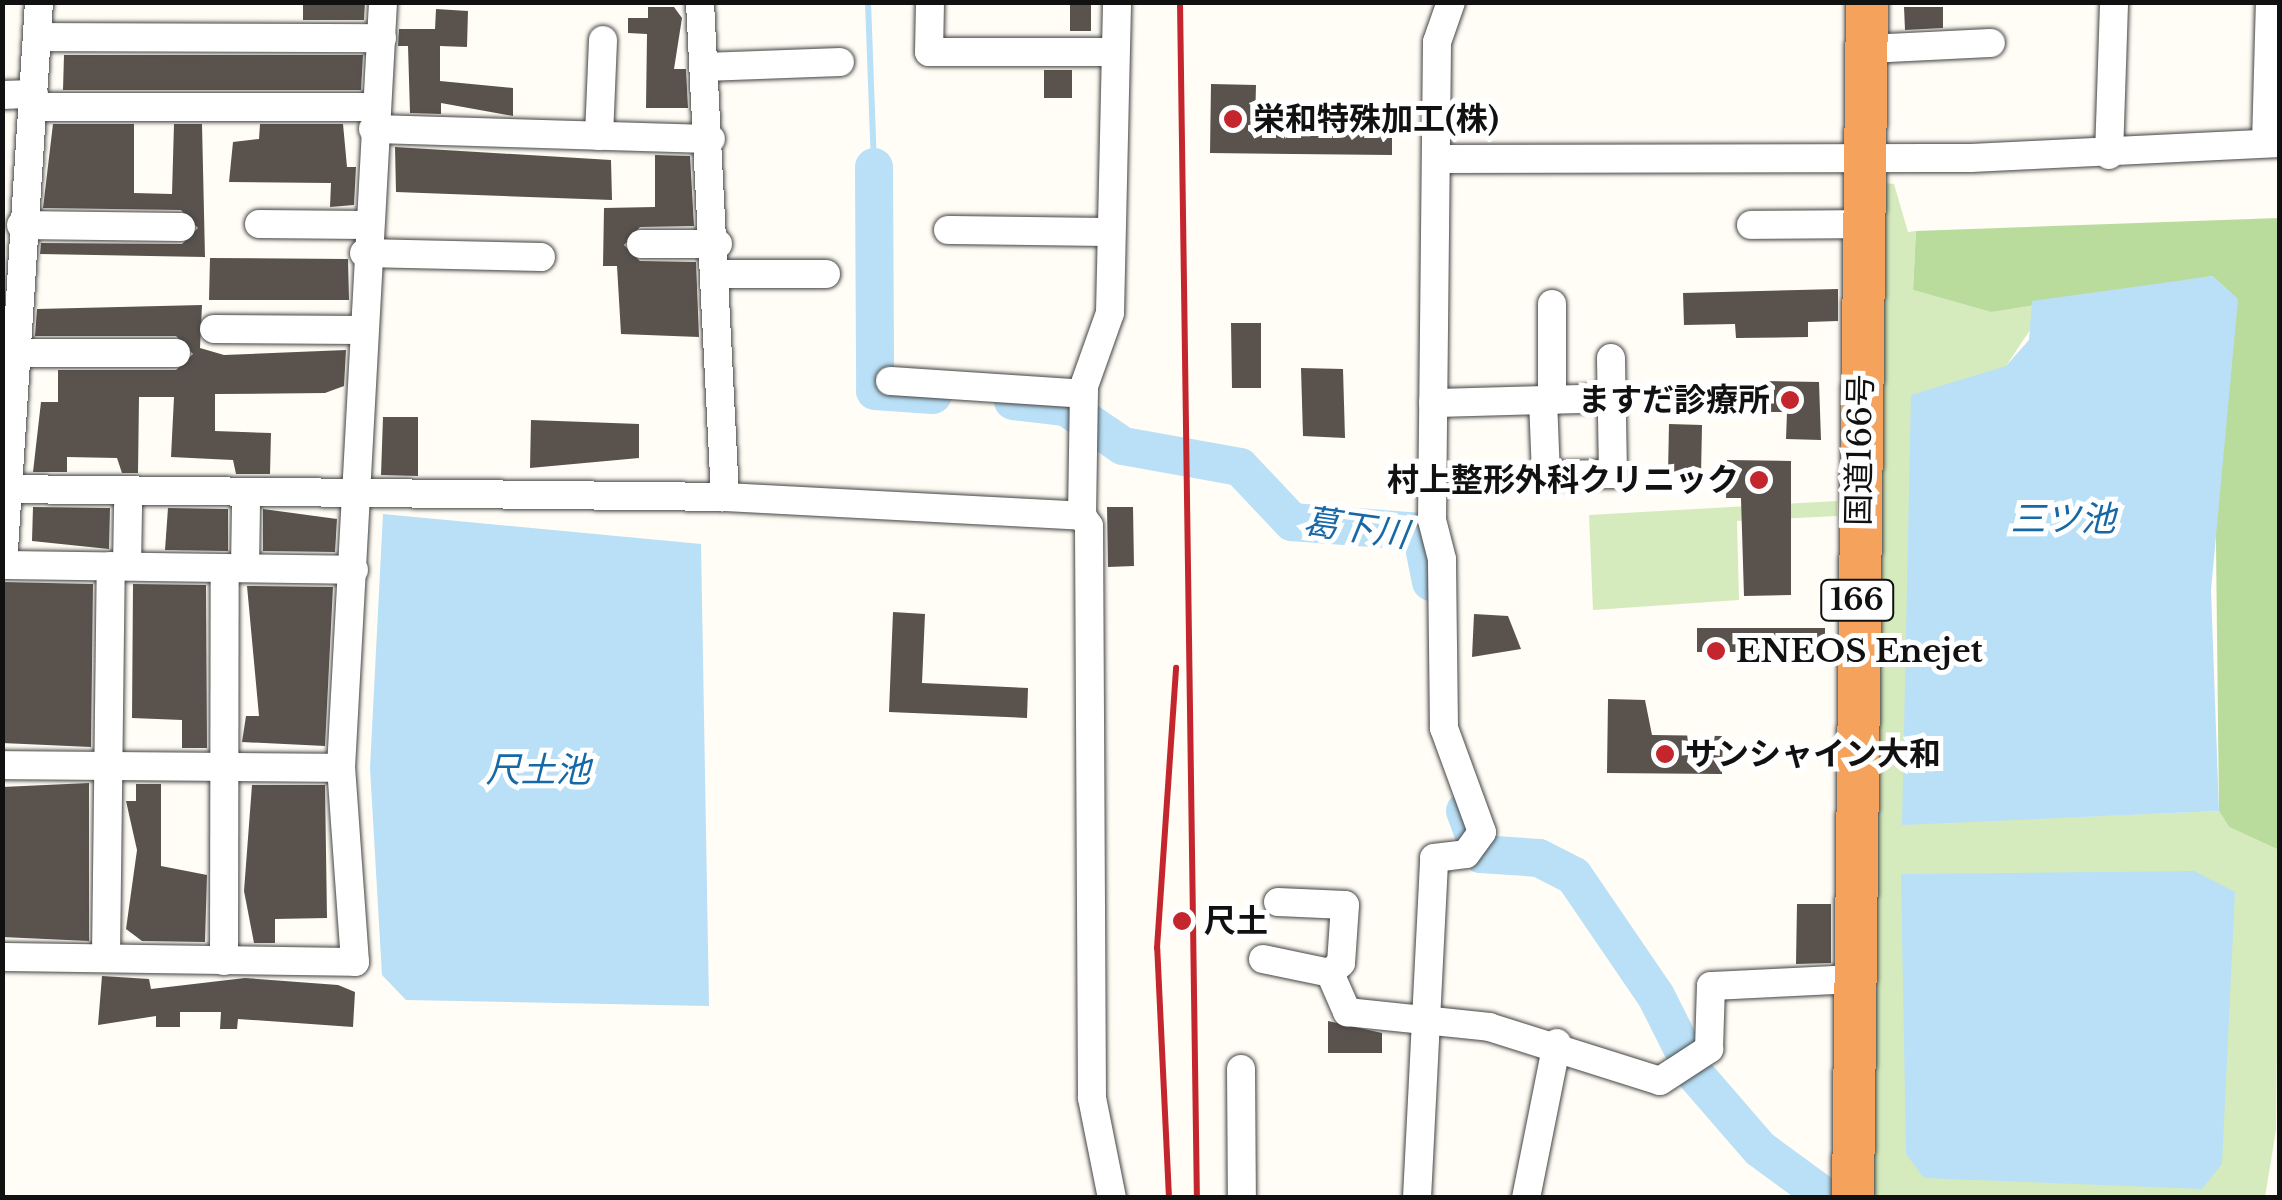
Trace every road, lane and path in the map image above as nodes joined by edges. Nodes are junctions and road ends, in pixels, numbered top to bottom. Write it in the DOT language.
graph roads {
  1 [pos="39,2"];
  2 [pos="383,2"];
  3 [pos="700,2"];
  4 [pos="930,2"];
  5 [pos="1116,2"];
  6 [pos="1450,2"];
  7 [pos="1868,2"];
  8 [pos="2114,2"];
  9 [pos="2270,2"];
  10 [pos="38,37"];
  11 [pos="382,38"];
  12 [pos="603,40"];
  13 [pos="1991,43"];
  14 [pos="1867,49"];
  15 [pos="1114,52"];
  16 [pos="840,62"];
  17 [pos="705,67"];
  18 [pos="2,95"];
  19 [pos="34,101"];
  20 [pos="374,118"];
  21 [pos="599,136"];
  22 [pos="710,139"];
  23 [pos="2273,143"];
  24 [pos="1866,154"];
  25 [pos="2110,154"];
  26 [pos="1436,159"];
  27 [pos="258,224"];
  28 [pos="1751,224"];
  29 [pos="1864,224"];
  30 [pos="20,225"];
  31 [pos="181,227"];
  32 [pos="948,230"];
  33 [pos="1111,232"];
  34 [pos="365,239"];
  35 [pos="641,244"];
  36 [pos="718,244"];
  37 [pos="541,257"];
  38 [pos="720,274"];
  39 [pos="826,274"];
  40 [pos="1552,304"];
  41 [pos="214,328"];
  42 [pos="361,330"];
  43 [pos="14,353"];
  44 [pos="176,353"];
  45 [pos="1611,358"];
  46 [pos="890,381"];
  47 [pos="1084,394"];
  48 [pos="1612,398"];
  49 [pos="1548,400"];
  50 [pos="1433,403"];
  51 [pos="5,489"];
  52 [pos="355,490"];
  53 [pos="725,497"];
  54 [pos="246,504"];
  55 [pos="128,506"];
  56 [pos="1082,516"];
  57 [pos="3,564"];
  58 [pos="120,566"];
  59 [pos="235,568"];
  60 [pos="354,570"];
  61 [pos="2,765"];
  62 [pos="108,766"];
  63 [pos="224,767"];
  64 [pos="340,768"];
  65 [pos="1278,902"];
  66 [pos="2,957"];
  67 [pos="106,957"];
  68 [pos="1262,959"];
  69 [pos="224,961"];
  70 [pos="1330,973"];
  71 [pos="1856,979"];
  72 [pos="1426,1020"];
  73 [pos="1557,1044"];
  74 [pos="1241,1069"];
  75 [pos="1112,1198"];
  76 [pos="1242,1198"];
  77 [pos="1417,1198"];
  78 [pos="1526,1198"];
  79 [pos="1852,1198"];
  1 -- 10 [label="street"];
  2 -- 11 [label="street"];
  3 -- 17 [label="street"];
  4 -- 15 [label="street"];
  5 -- 15 [label="street"];
  6 -- 26 [label="street"];
  7 -- 14 [label="highway, 国道166号 / 166"];
  8 -- 25 [label="street"];
  9 -- 23 [label="street"];
  10 -- 11 [label="street"];
  10 -- 19 [label="street"];
  11 -- 20 [label="street"];
  12 -- 21 [label="street"];
  13 -- 14 [label="street"];
  14 -- 24 [label="highway, 国道166号 / 166"];
  15 -- 33 [label="street"];
  16 -- 17 [label="street"];
  17 -- 22 [label="street"];
  18 -- 19 [label="street"];
  19 -- 20 [label="street"];
  19 -- 30 [label="street"];
  20 -- 21 [label="street"];
  20 -- 34 [label="street"];
  21 -- 22 [label="street"];
  22 -- 36 [label="street"];
  23 -- 25 [label="street"];
  24 -- 25 [label="street"];
  24 -- 26 [label="street"];
  24 -- 29 [label="highway, 国道166号 / 166"];
  26 -- 50 [label="street"];
  27 -- 34 [label="street"];
  28 -- 29 [label="street"];
  29 -- 71 [label="highway, 国道166号 / 166"];
  30 -- 31 [label="street"];
  30 -- 43 [label="street"];
  32 -- 33 [label="street"];
  33 -- 47 [label="street"];
  34 -- 37 [label="street"];
  34 -- 42 [label="street"];
  35 -- 36 [label="street"];
  36 -- 38 [label="street"];
  38 -- 39 [label="street"];
  38 -- 53 [label="street"];
  40 -- 49 [label="street"];
  41 -- 42 [label="street"];
  42 -- 52 [label="street"];
  43 -- 44 [label="street"];
  43 -- 51 [label="street"];
  45 -- 48 [label="street"];
  46 -- 47 [label="street"];
  47 -- 56 [label="street"];
  48 -- 49 [label="street"];
  48 -- 49 [label="street"];
  49 -- 50 [label="street"];
  50 -- 72 [label="street"];
  51 -- 52 [label="street"];
  51 -- 57 [label="street"];
  52 -- 53 [label="street"];
  52 -- 60 [label="street"];
  53 -- 56 [label="street"];
  54 -- 59 [label="street"];
  55 -- 58 [label="street"];
  56 -- 75 [label="street"];
  57 -- 58 [label="street"];
  58 -- 59 [label="street"];
  58 -- 62 [label="street"];
  59 -- 60 [label="street"];
  59 -- 63 [label="street"];
  60 -- 64 [label="street"];
  61 -- 62 [label="street"];
  62 -- 63 [label="street"];
  62 -- 67 [label="street"];
  63 -- 64 [label="street"];
  63 -- 69 [label="street"];
  64 -- 69 [label="street"];
  65 -- 70 [label="street"];
  66 -- 67 [label="street"];
  67 -- 69 [label="street"];
  68 -- 70 [label="street"];
  70 -- 72 [label="street"];
  71 -- 73 [label="street"];
  71 -- 79 [label="highway, 国道166号 / 166"];
  72 -- 73 [label="street"];
  72 -- 77 [label="street"];
  73 -- 78 [label="street"];
  74 -- 76 [label="street"];
}
